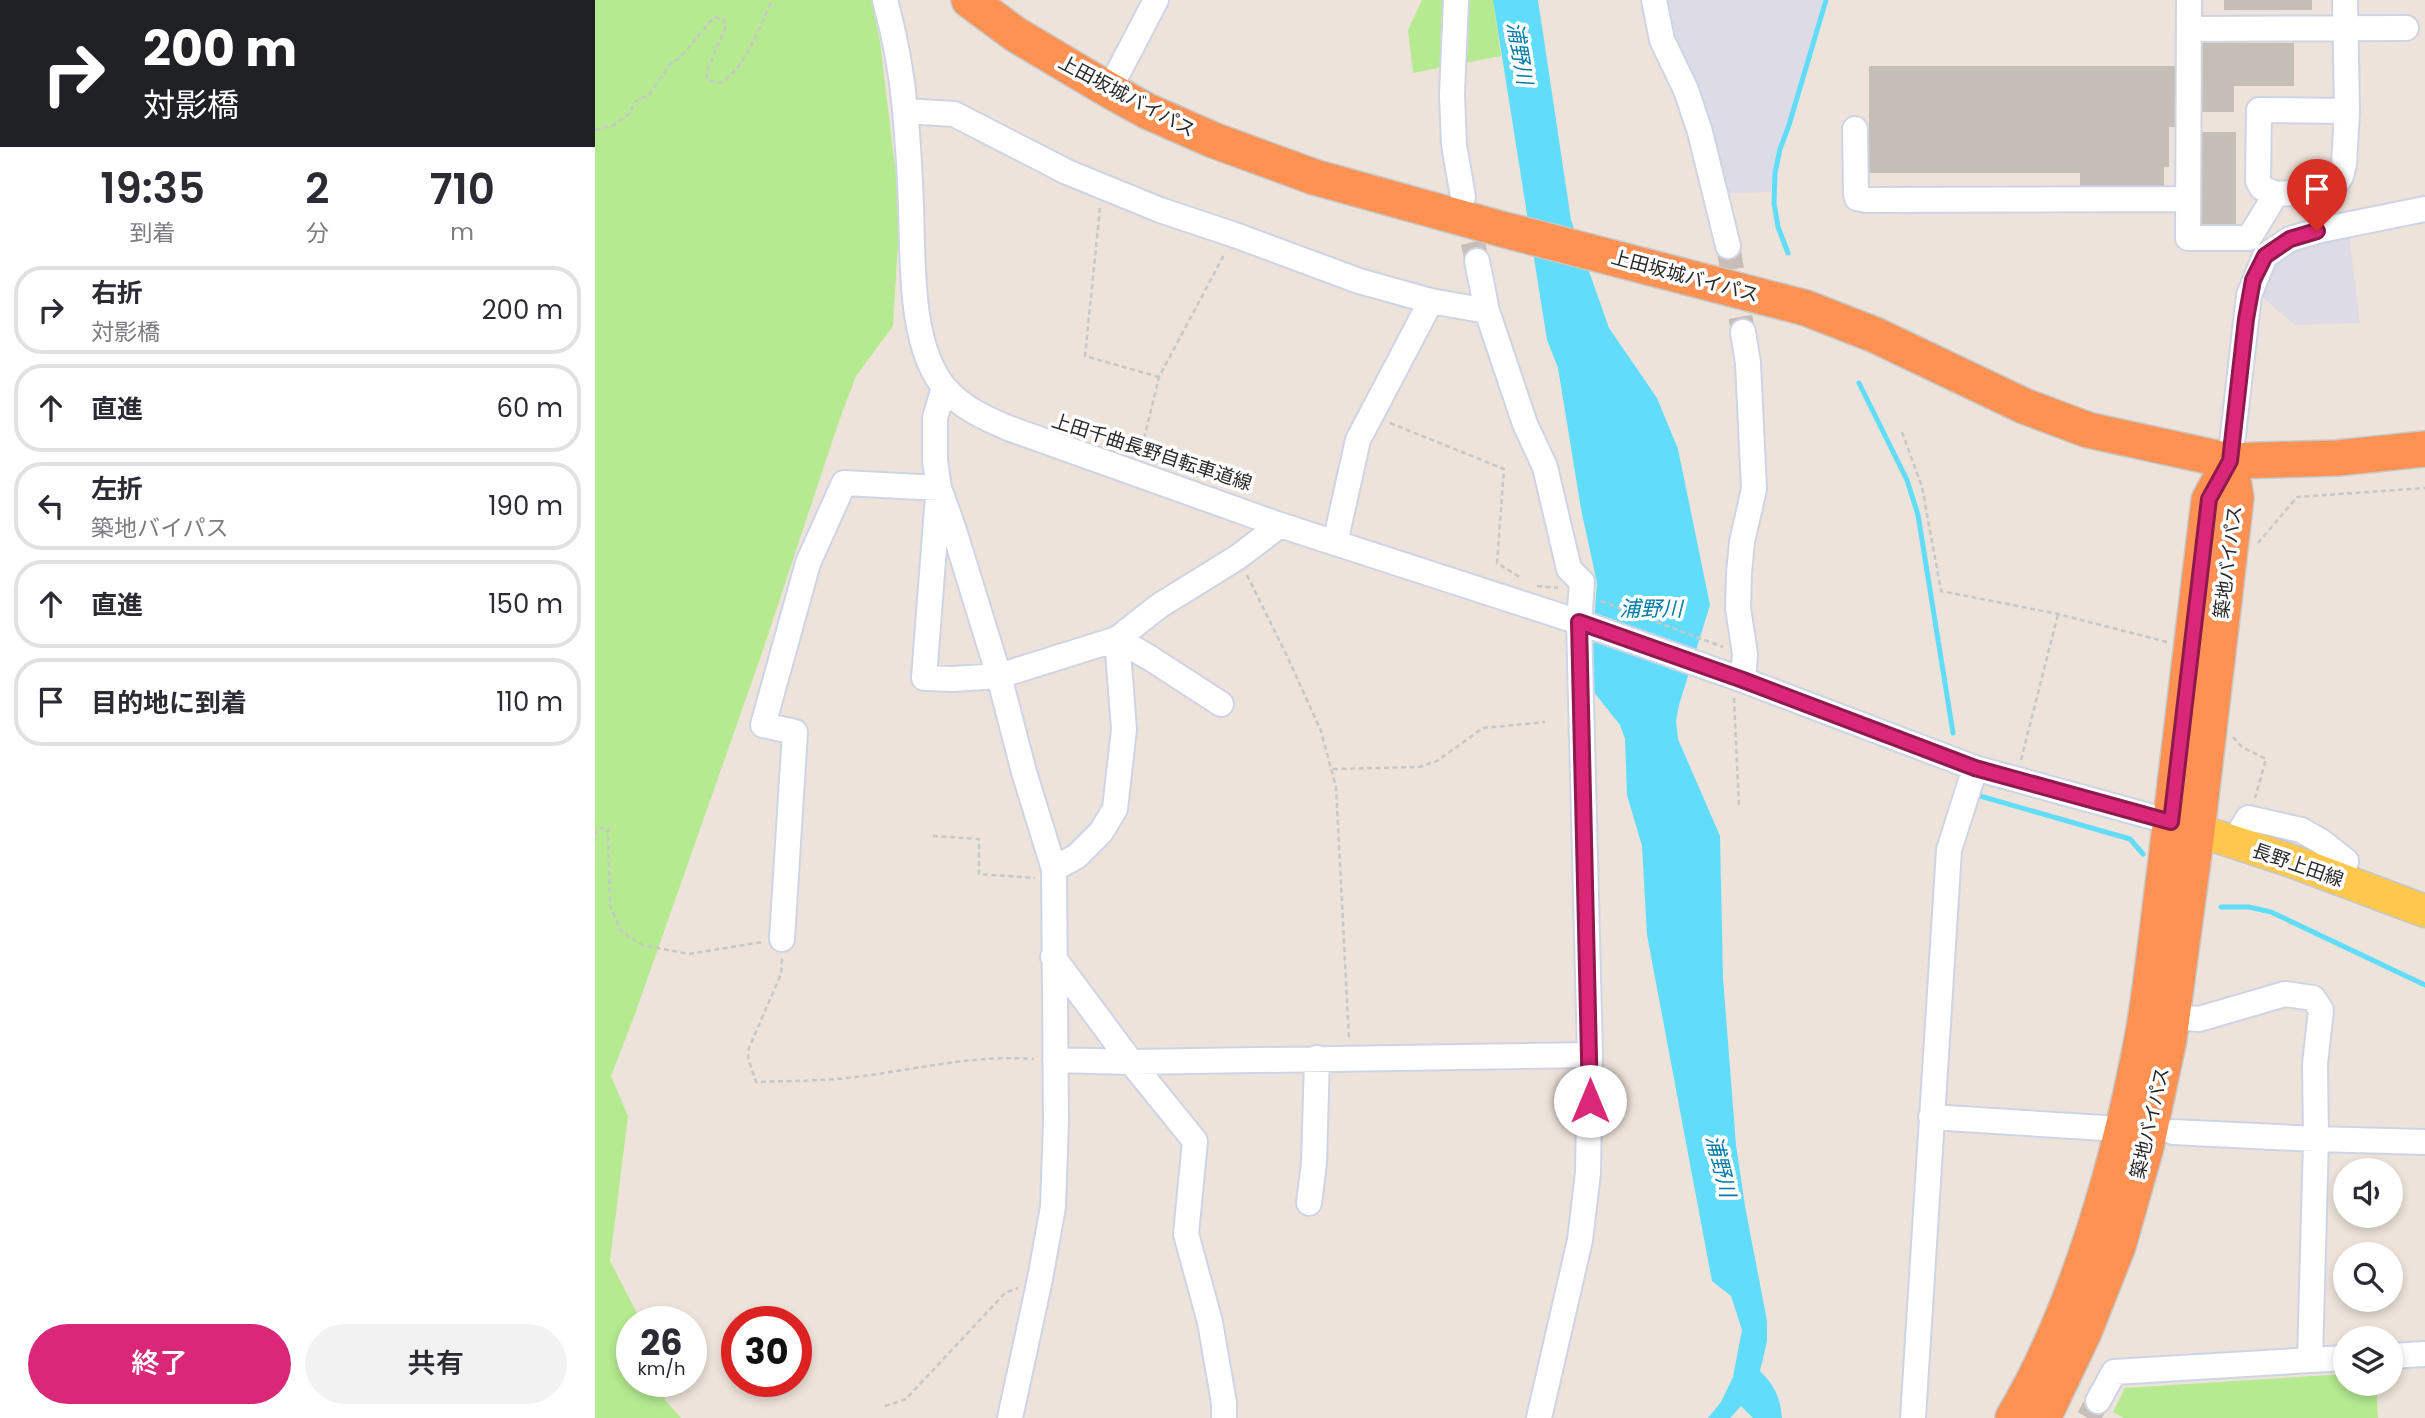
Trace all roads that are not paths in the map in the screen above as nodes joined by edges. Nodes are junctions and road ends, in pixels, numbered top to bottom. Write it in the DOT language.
graph roads {
  1 [pos="885,0"];
  2 [pos="969,0"];
  3 [pos="1156,0"];
  4 [pos="1456,0"];
  5 [pos="1654,0"];
  6 [pos="2189,0"];
  7 [pos="2345,0"];
  8 [pos="2406,28"];
  9 [pos="2189,29"];
  10 [pos="2346,29"];
  11 [pos="1109,90"];
  12 [pos="905,111"];
  13 [pos="2347,111"];
  14 [pos="1855,129"];
  15 [pos="2313,192"];
  16 [pos="2276,194"];
  17 [pos="1462,197"];
  18 [pos="2188,199"];
  19 [pos="2425,209"];
  20 [pos="2317,231"];
  21 [pos="1728,246"];
  22 [pos="1477,261"];
  23 [pos="1431,301"];
  24 [pos="1487,312"];
  25 [pos="1743,332"];
  26 [pos="944,387"];
  27 [pos="2425,449"];
  28 [pos="2230,461"];
  29 [pos="939,488"];
  30 [pos="1280,525"];
  31 [pos="1335,543"];
  32 [pos="1583,624"];
  33 [pos="1117,639"];
  34 [pos="999,676"];
  35 [pos="1732,677"];
  36 [pos="1221,704"];
  37 [pos="1975,768"];
  38 [pos="2184,826"];
  39 [pos="1053,874"];
  40 [pos="2425,911"];
  41 [pos="782,939"];
  42 [pos="1053,957"];
  43 [pos="2172,1017"];
  44 [pos="1590,1055"];
  45 [pos="1317,1058"];
  46 [pos="1055,1060"];
  47 [pos="1131,1062"];
  48 [pos="1931,1117"];
  49 [pos="2104,1128"];
  50 [pos="2173,1132"];
  51 [pos="2316,1139"];
  52 [pos="2425,1142"];
  53 [pos="1309,1203"];
  54 [pos="2425,1354"];
  55 [pos="2403,1355"];
  56 [pos="2333,1359"];
  57 [pos="2310,1360"];
  58 [pos="2098,1401"];
  59 [pos="2040,1411"];
  60 [pos="1010,1418"];
  61 [pos="1224,1418"];
  62 [pos="1539,1418"];
  63 [pos="1913,1418"];
  1 -- 12 [label="street"];
  2 -- 11 [label="highway, 上田坂城バイパス"];
  3 -- 11 [label="street"];
  4 -- 17 [label="street"];
  5 -- 21 [label="street"];
  6 -- 9 [label="street"];
  7 -- 10 [label="street"];
  8 -- 10 [label="street"];
  9 -- 10 [label="street"];
  9 -- 18 [label="street"];
  10 -- 13 [label="street"];
  11 -- 28 [label="highway, 上田坂城バイパス"];
  12 -- 23 [label="street"];
  12 -- 26 [label="street"];
  13 -- 15 [label="street"];
  13 -- 16 [label="street"];
  14 -- 18 [label="street"];
  15 -- 16 [label="street"];
  15 -- 20 [label="street"];
  16 -- 18 [label="street"];
  19 -- 20 [label="street"];
  20 -- 28 [label="street"];
  22 -- 24 [label="street"];
  23 -- 24 [label="street"];
  23 -- 31 [label="street"];
  24 -- 32 [label="street"];
  25 -- 35 [label="street"];
  26 -- 29 [label="street"];
  26 -- 30 [label="street"];
  27 -- 28 [label="highway, 上田坂城バイパス"];
  28 -- 38 [label="highway, 築地バイパス"];
  28 -- 38 [label="highway, 築地バイパス"];
  29 -- 34 [label="street"];
  29 -- 34 [label="street"];
  29 -- 41 [label="street"];
  30 -- 31 [label="street"];
  30 -- 33 [label="street"];
  31 -- 32 [label="street"];
  32 -- 35 [label="street"];
  32 -- 44 [label="street"];
  33 -- 34 [label="street"];
  33 -- 36 [label="street"];
  33 -- 39 [label="street"];
  34 -- 39 [label="street"];
  35 -- 37 [label="street"];
  37 -- 38 [label="street"];
  37 -- 48 [label="street"];
  38 -- 40 [label="main road, 長野上田線"];
  38 -- 43 [label="highway, 築地バイパス"];
  38 -- 59 [label="highway, 築地バイパス"];
  39 -- 42 [label="street"];
  42 -- 46 [label="street"];
  42 -- 47 [label="street"];
  43 -- 51 [label="street"];
  43 -- 59 [label="highway, 築地バイパス"];
  44 -- 45 [label="street"];
  44 -- 62 [label="street"];
  45 -- 47 [label="street"];
  45 -- 53 [label="street"];
  46 -- 47 [label="street"];
  46 -- 60 [label="street"];
  47 -- 61 [label="street"];
  48 -- 49 [label="street"];
  48 -- 63 [label="street"];
  50 -- 51 [label="street"];
  51 -- 52 [label="street"];
  51 -- 57 [label="street"];
  54 -- 55 [label="street"];
  56 -- 57 [label="street"];
  57 -- 58 [label="street"];
}
